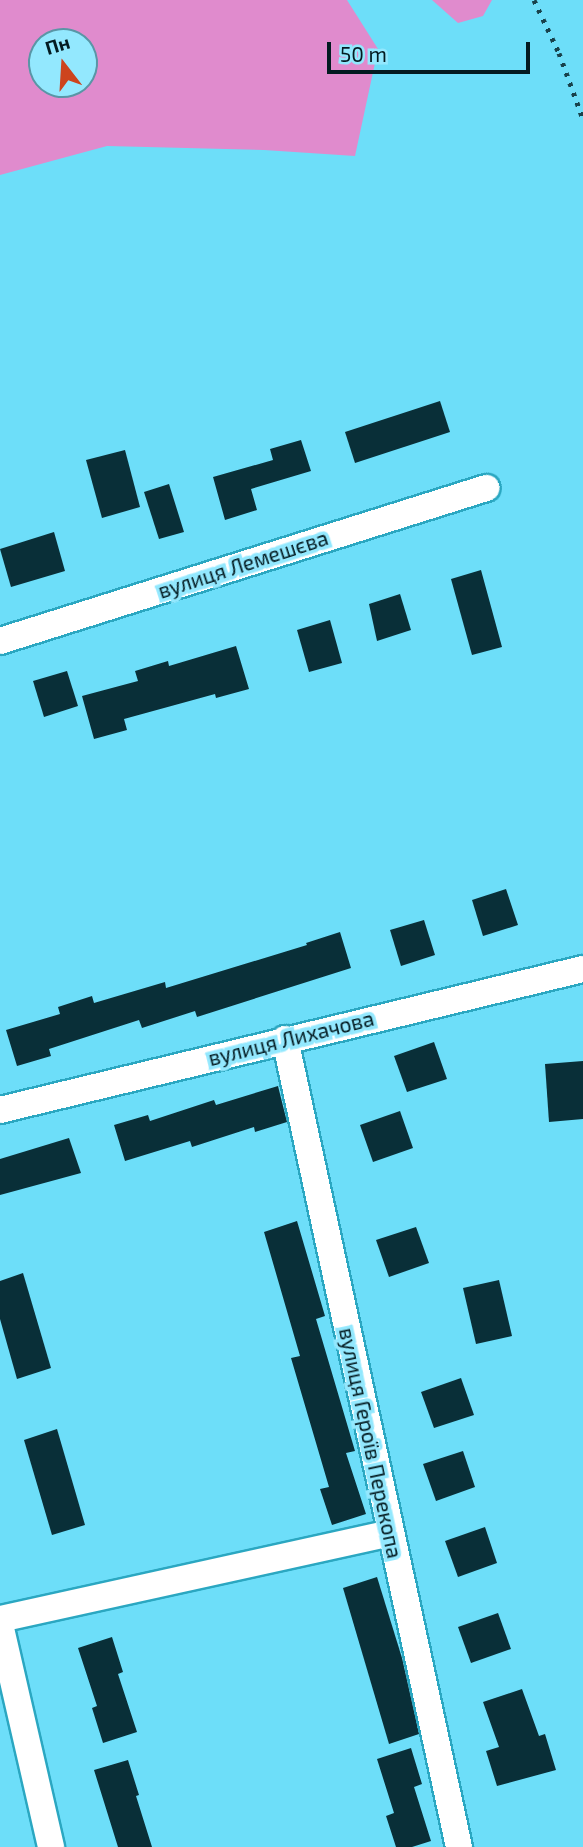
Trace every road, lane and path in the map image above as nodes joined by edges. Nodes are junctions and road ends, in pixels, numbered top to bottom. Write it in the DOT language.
graph roads {
  1 [pos="486,488"];
  2 [pos="0,641"];
  3 [pos="583,969"];
  4 [pos="285,1039"];
  5 [pos="0,1110"];
  6 [pos="391,1533"];
  7 [pos="0,1621"];
  8 [pos="51,1847"];
  9 [pos="459,1847"];
  1 -- 2 [label="street, вулиця Лемешєва"];
  3 -- 4 [label="street, вулиця Лихачова"];
  4 -- 5 [label="street, вулиця Лихачова"];
  4 -- 6 [label="street, вулиця Героїв Перекопа"];
  6 -- 7 [label="street"];
  6 -- 9 [label="street, вулиця Героїв Перекопа"];
  7 -- 8 [label="street"];
}
